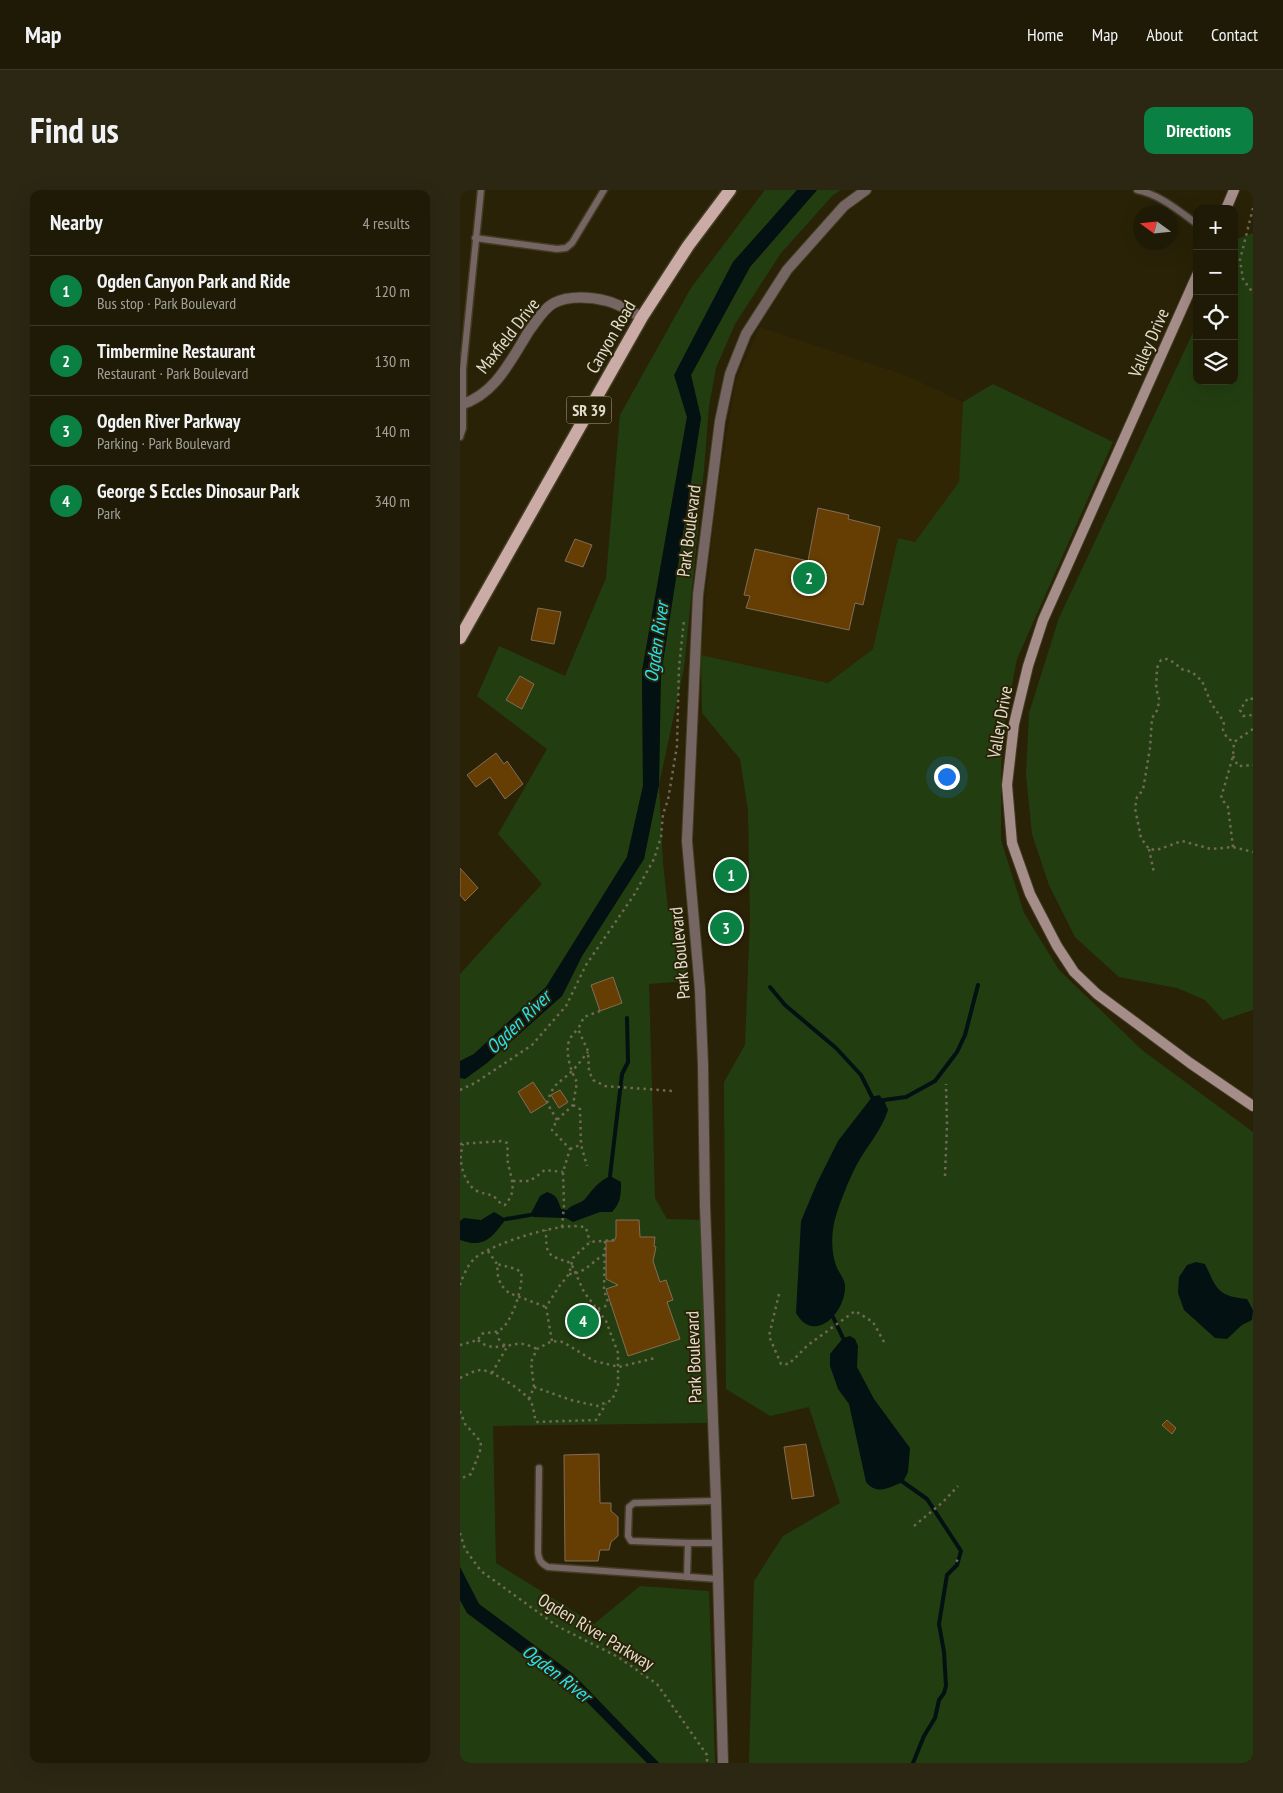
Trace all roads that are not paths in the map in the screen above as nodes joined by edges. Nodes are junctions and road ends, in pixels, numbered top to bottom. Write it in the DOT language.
graph roads {
  1 [pos="481,190"];
  2 [pos="604,190"];
  3 [pos="730,190"];
  4 [pos="866,190"];
  5 [pos="1137,190"];
  6 [pos="1234,190"];
  7 [pos="1228,205"];
  8 [pos="1193,221"];
  9 [pos="475,238"];
  10 [pos="1193,284"];
  11 [pos="642,317"];
  12 [pos="462,405"];
  13 [pos="460,437"];
  14 [pos="460,638"];
  15 [pos="1253,1106"];
  16 [pos="539,1468"];
  17 [pos="716,1501"];
  18 [pos="688,1543"];
  19 [pos="717,1543"];
  20 [pos="687,1577"];
  21 [pos="718,1579"];
  22 [pos="723,1763"];
  1 -- 9 [label="lane"];
  2 -- 9 [label="lane"];
  3 -- 11 [label="main road, Canyon Road / SR 39"];
  4 -- 17 [label="street, Park Boulevard"];
  5 -- 8 [label="lane"];
  6 -- 7 [label="street"];
  9 -- 12 [label="lane"];
  10 -- 15 [label="street, Valley Drive"];
  11 -- 12 [label="street, Maxfield Drive"];
  11 -- 14 [label="main road, Canyon Road / SR 39"];
  12 -- 13 [label="lane"];
  16 -- 20 [label="lane"];
  17 -- 18 [label="lane"];
  17 -- 19 [label="street, Park Boulevard"];
  18 -- 19 [label="lane"];
  18 -- 20 [label="lane"];
  19 -- 21 [label="street, Park Boulevard"];
  20 -- 21 [label="lane"];
  21 -- 22 [label="street, Park Boulevard"];
}
